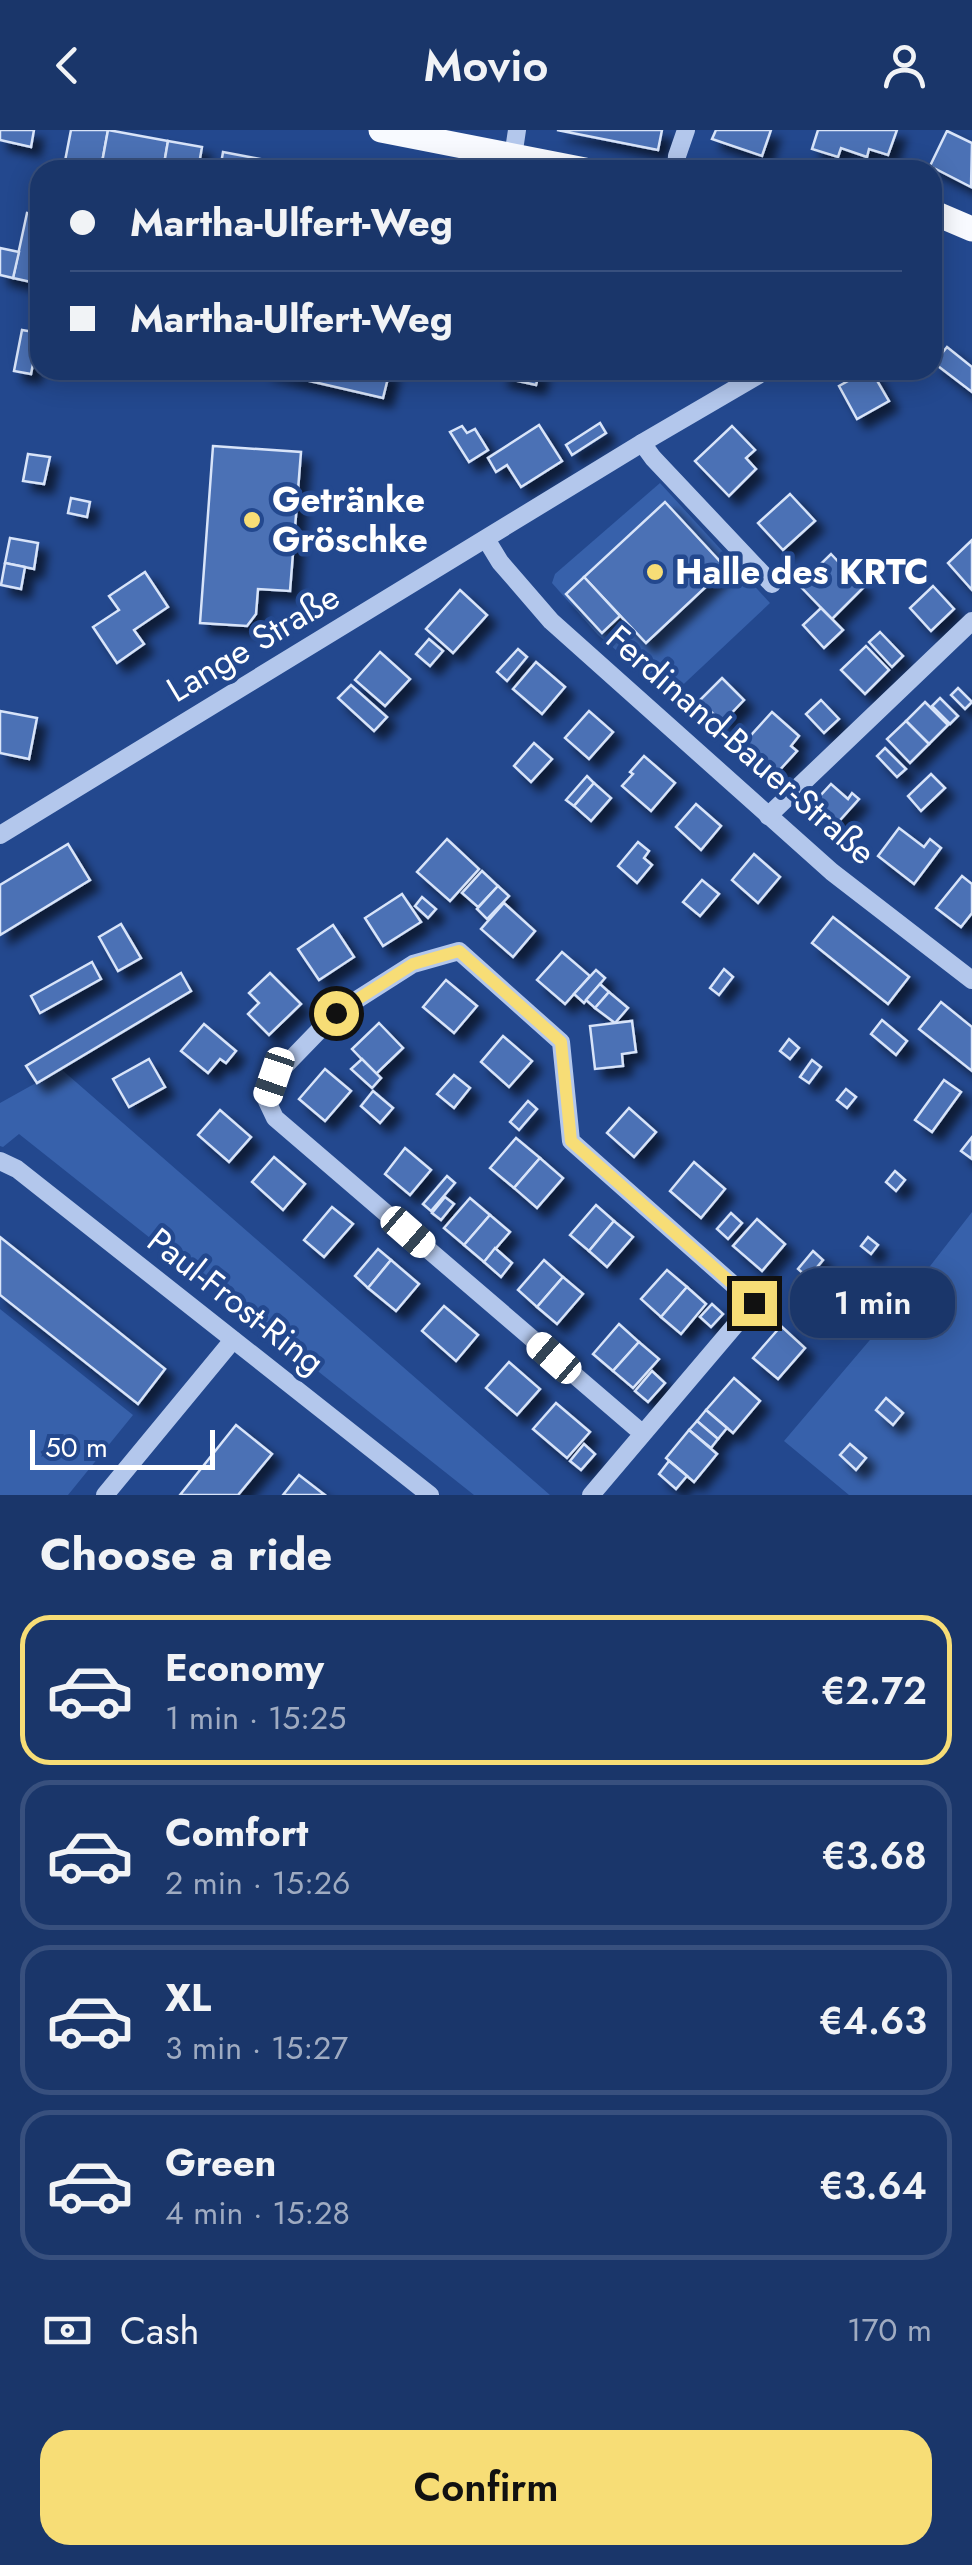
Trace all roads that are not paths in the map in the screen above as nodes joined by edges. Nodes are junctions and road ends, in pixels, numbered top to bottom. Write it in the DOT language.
graph roads {
  1 [pos="385,130"];
  2 [pos="517,130"];
  3 [pos="686,130"];
  4 [pos="512,157"];
  5 [pos="529,160"];
  6 [pos="677,160"];
  7 [pos="942,216"];
  8 [pos="972,229"];
  9 [pos="750,380"];
  10 [pos="642,443"];
  11 [pos="486,539"];
  12 [pos="772,584"];
  13 [pos="972,621"];
  14 [pos="768,816"];
  15 [pos="0,835"];
  16 [pos="972,980"];
  17 [pos="0,1161"];
  18 [pos="233,1340"];
  19 [pos="642,1433"];
  20 [pos="105,1495"];
  21 [pos="430,1495"];
  22 [pos="591,1495"];
  1 -- 4 [label="main road"];
  2 -- 4 [label="street"];
  3 -- 6 [label="street"];
  4 -- 5 [label="main road"];
  7 -- 8 [label="main road"];
  9 -- 10 [label="street, Lange Straße"];
  10 -- 11 [label="street, Lange Straße"];
  10 -- 12 [label="street"];
  11 -- 14 [label="street, Ferdinand-Bauer-Straße"];
  11 -- 15 [label="street, Lange Straße"];
  13 -- 14 [label="street"];
  14 -- 16 [label="street, Ferdinand-Bauer-Straße"];
  17 -- 18 [label="street, Paul-Frost-Ring"];
  18 -- 20 [label="street"];
  18 -- 21 [label="street, Paul-Frost-Ring"];
  19 -- 19 [label="street"];
  19 -- 22 [label="street"];
}
